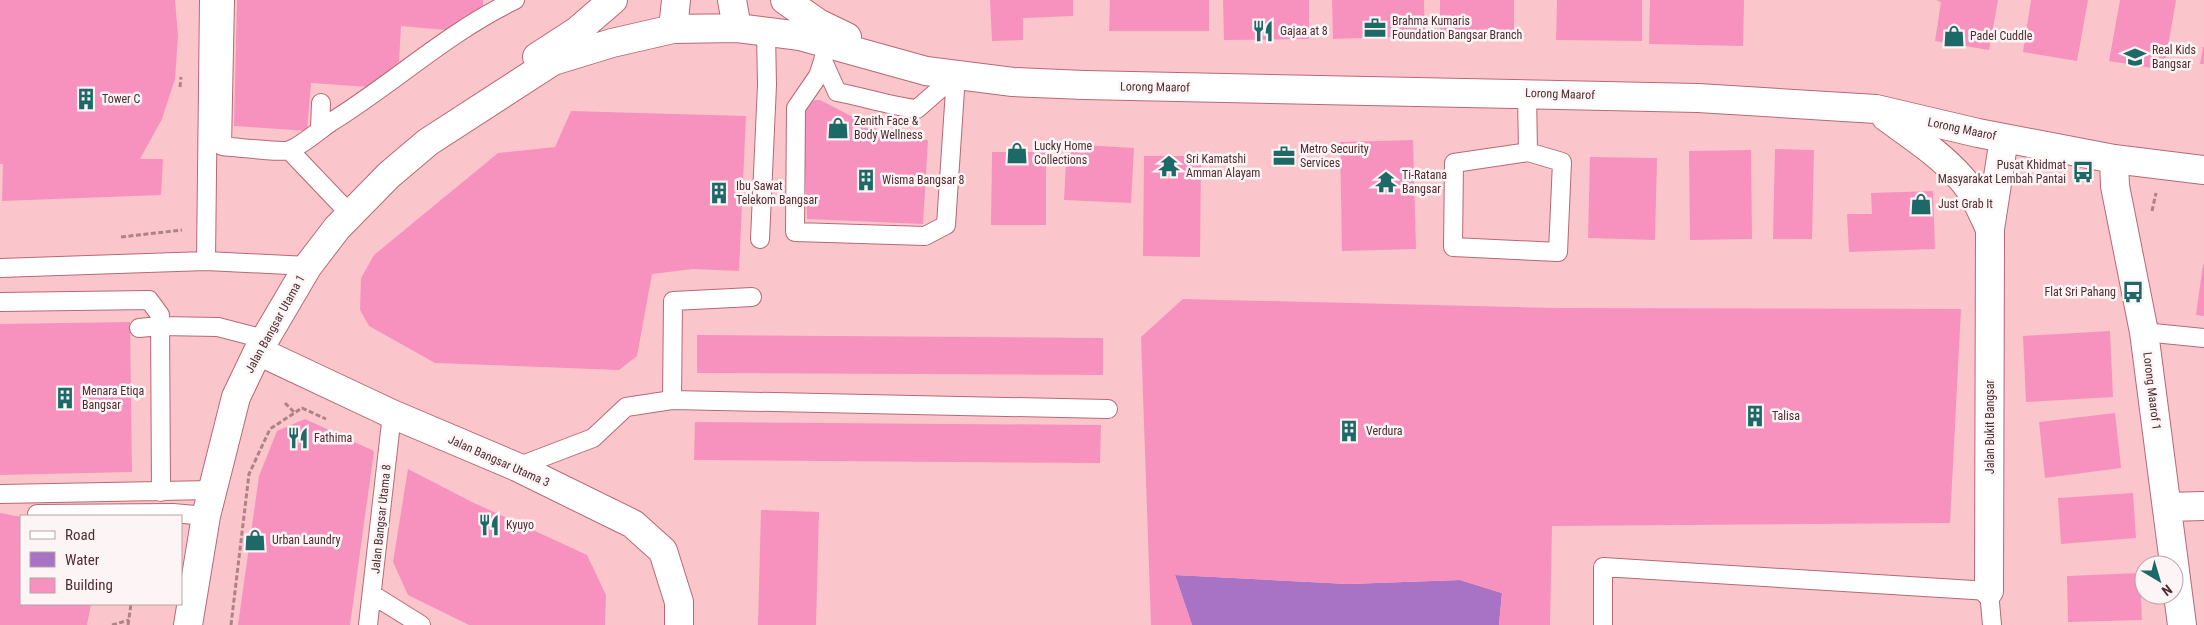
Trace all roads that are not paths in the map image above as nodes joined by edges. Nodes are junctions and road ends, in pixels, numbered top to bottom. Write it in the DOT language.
graph roads {
  1 [pos="209,0"];
  2 [pos="225,0"];
  3 [pos="515,0"];
  4 [pos="613,0"];
  5 [pos="676,0"];
  6 [pos="732,0"];
  7 [pos="786,0"];
  8 [pos="737,28"];
  9 [pos="673,29"];
  10 [pos="766,32"];
  11 [pos="825,53"];
  12 [pos="911,68"];
  13 [pos="956,76"];
  14 [pos="1526,93"];
  15 [pos="492,102"];
  16 [pos="321,103"];
  17 [pos="1876,110"];
  18 [pos="320,129"];
  19 [pos="2004,138"];
  20 [pos="290,150"];
  21 [pos="1528,152"];
  22 [pos="2114,159"];
  23 [pos="2204,170"];
  24 [pos="350,214"];
  25 [pos="1990,229"];
  26 [pos="760,239"];
  27 [pos="206,261"];
  28 [pos="308,266"];
  29 [pos="0,268"];
  30 [pos="752,297"];
  31 [pos="0,302"];
  32 [pos="160,326"];
  33 [pos="140,328"];
  34 [pos="2144,332"];
  35 [pos="2204,338"];
  36 [pos="261,345"];
  37 [pos="672,400"];
  38 [pos="1108,409"];
  39 [pos="392,414"];
  40 [pos="517,467"];
  41 [pos="161,492"];
  42 [pos="0,494"];
  43 [pos="209,503"];
  44 [pos="2204,506"];
  45 [pos="2168,508"];
  46 [pos="37,515"];
  47 [pos="1989,591"];
  48 [pos="373,595"];
  49 [pos="188,625"];
  50 [pos="368,625"];
  51 [pos="421,625"];
  52 [pos="678,625"];
  53 [pos="1603,625"];
  54 [pos="1992,625"];
  55 [pos="2182,625"];
  1 -- 27 [label="lane"];
  2 -- 20 [label="lane"];
  3 -- 18 [label="lane"];
  4 -- 15 [label="street, Jalan Bangsar Utama 1"];
  5 -- 9 [label="street"];
  6 -- 8 [label="street"];
  7 -- 12 [label="street, Lorong Maarof"];
  8 -- 9 [label="street, Lorong Maarof"];
  8 -- 10 [label="street, Lorong Maarof"];
  9 -- 15 [label="street, Jalan Bangsar Utama 1"];
  10 -- 11 [label="street, Lorong Maarof"];
  10 -- 26 [label="lane"];
  11 -- 12 [label="street, Lorong Maarof"];
  11 -- 13 [label="lane"];
  11 -- 13 [label="lane"];
  12 -- 13 [label="street, Lorong Maarof"];
  13 -- 14 [label="street, Lorong Maarof"];
  14 -- 17 [label="street, Lorong Maarof"];
  14 -- 21 [label="lane"];
  15 -- 24 [label="street, Jalan Bangsar Utama 1"];
  16 -- 18 [label="lane"];
  17 -- 19 [label="street, Lorong Maarof"];
  17 -- 25 [label="street, Jalan Bukit Bangsar"];
  18 -- 20 [label="lane"];
  19 -- 22 [label="street, Lorong Maarof"];
  19 -- 25 [label="street, Jalan Bukit Bangsar"];
  20 -- 24 [label="lane"];
  21 -- 21 [label="lane"];
  22 -- 23 [label="street, Lorong Maarof"];
  22 -- 34 [label="street, Lorong Maarof 1"];
  24 -- 28 [label="street, Jalan Bangsar Utama 1"];
  25 -- 47 [label="street, Jalan Bukit Bangsar"];
  27 -- 28 [label="lane"];
  27 -- 29 [label="lane"];
  28 -- 36 [label="street, Jalan Bangsar Utama 1"];
  30 -- 37 [label="lane"];
  31 -- 32 [label="lane"];
  32 -- 33 [label="lane"];
  32 -- 36 [label="lane"];
  32 -- 41 [label="lane"];
  34 -- 35 [label="lane"];
  34 -- 45 [label="street, Lorong Maarof 1"];
  36 -- 39 [label="street, Jalan Bangsar Utama 3"];
  36 -- 43 [label="street, Jalan Bangsar Utama 1"];
  37 -- 38 [label="lane"];
  37 -- 40 [label="lane"];
  39 -- 40 [label="street, Jalan Bangsar Utama 3"];
  39 -- 48 [label="lane, Jalan Bangsar Utama 8"];
  40 -- 52 [label="street, Jalan Bangsar Utama 3"];
  41 -- 42 [label="lane"];
  41 -- 43 [label="lane"];
  43 -- 46 [label="lane"];
  43 -- 49 [label="street, Jalan Bangsar Utama 1"];
  44 -- 45 [label="street"];
  45 -- 55 [label="street, Lorong Maarof 1"];
  47 -- 53 [label="lane"];
  47 -- 54 [label="lane, Jalan Bukit Bangsar"];
  48 -- 50 [label="lane, Jalan Bangsar Utama 8"];
  48 -- 51 [label="lane"];
}
